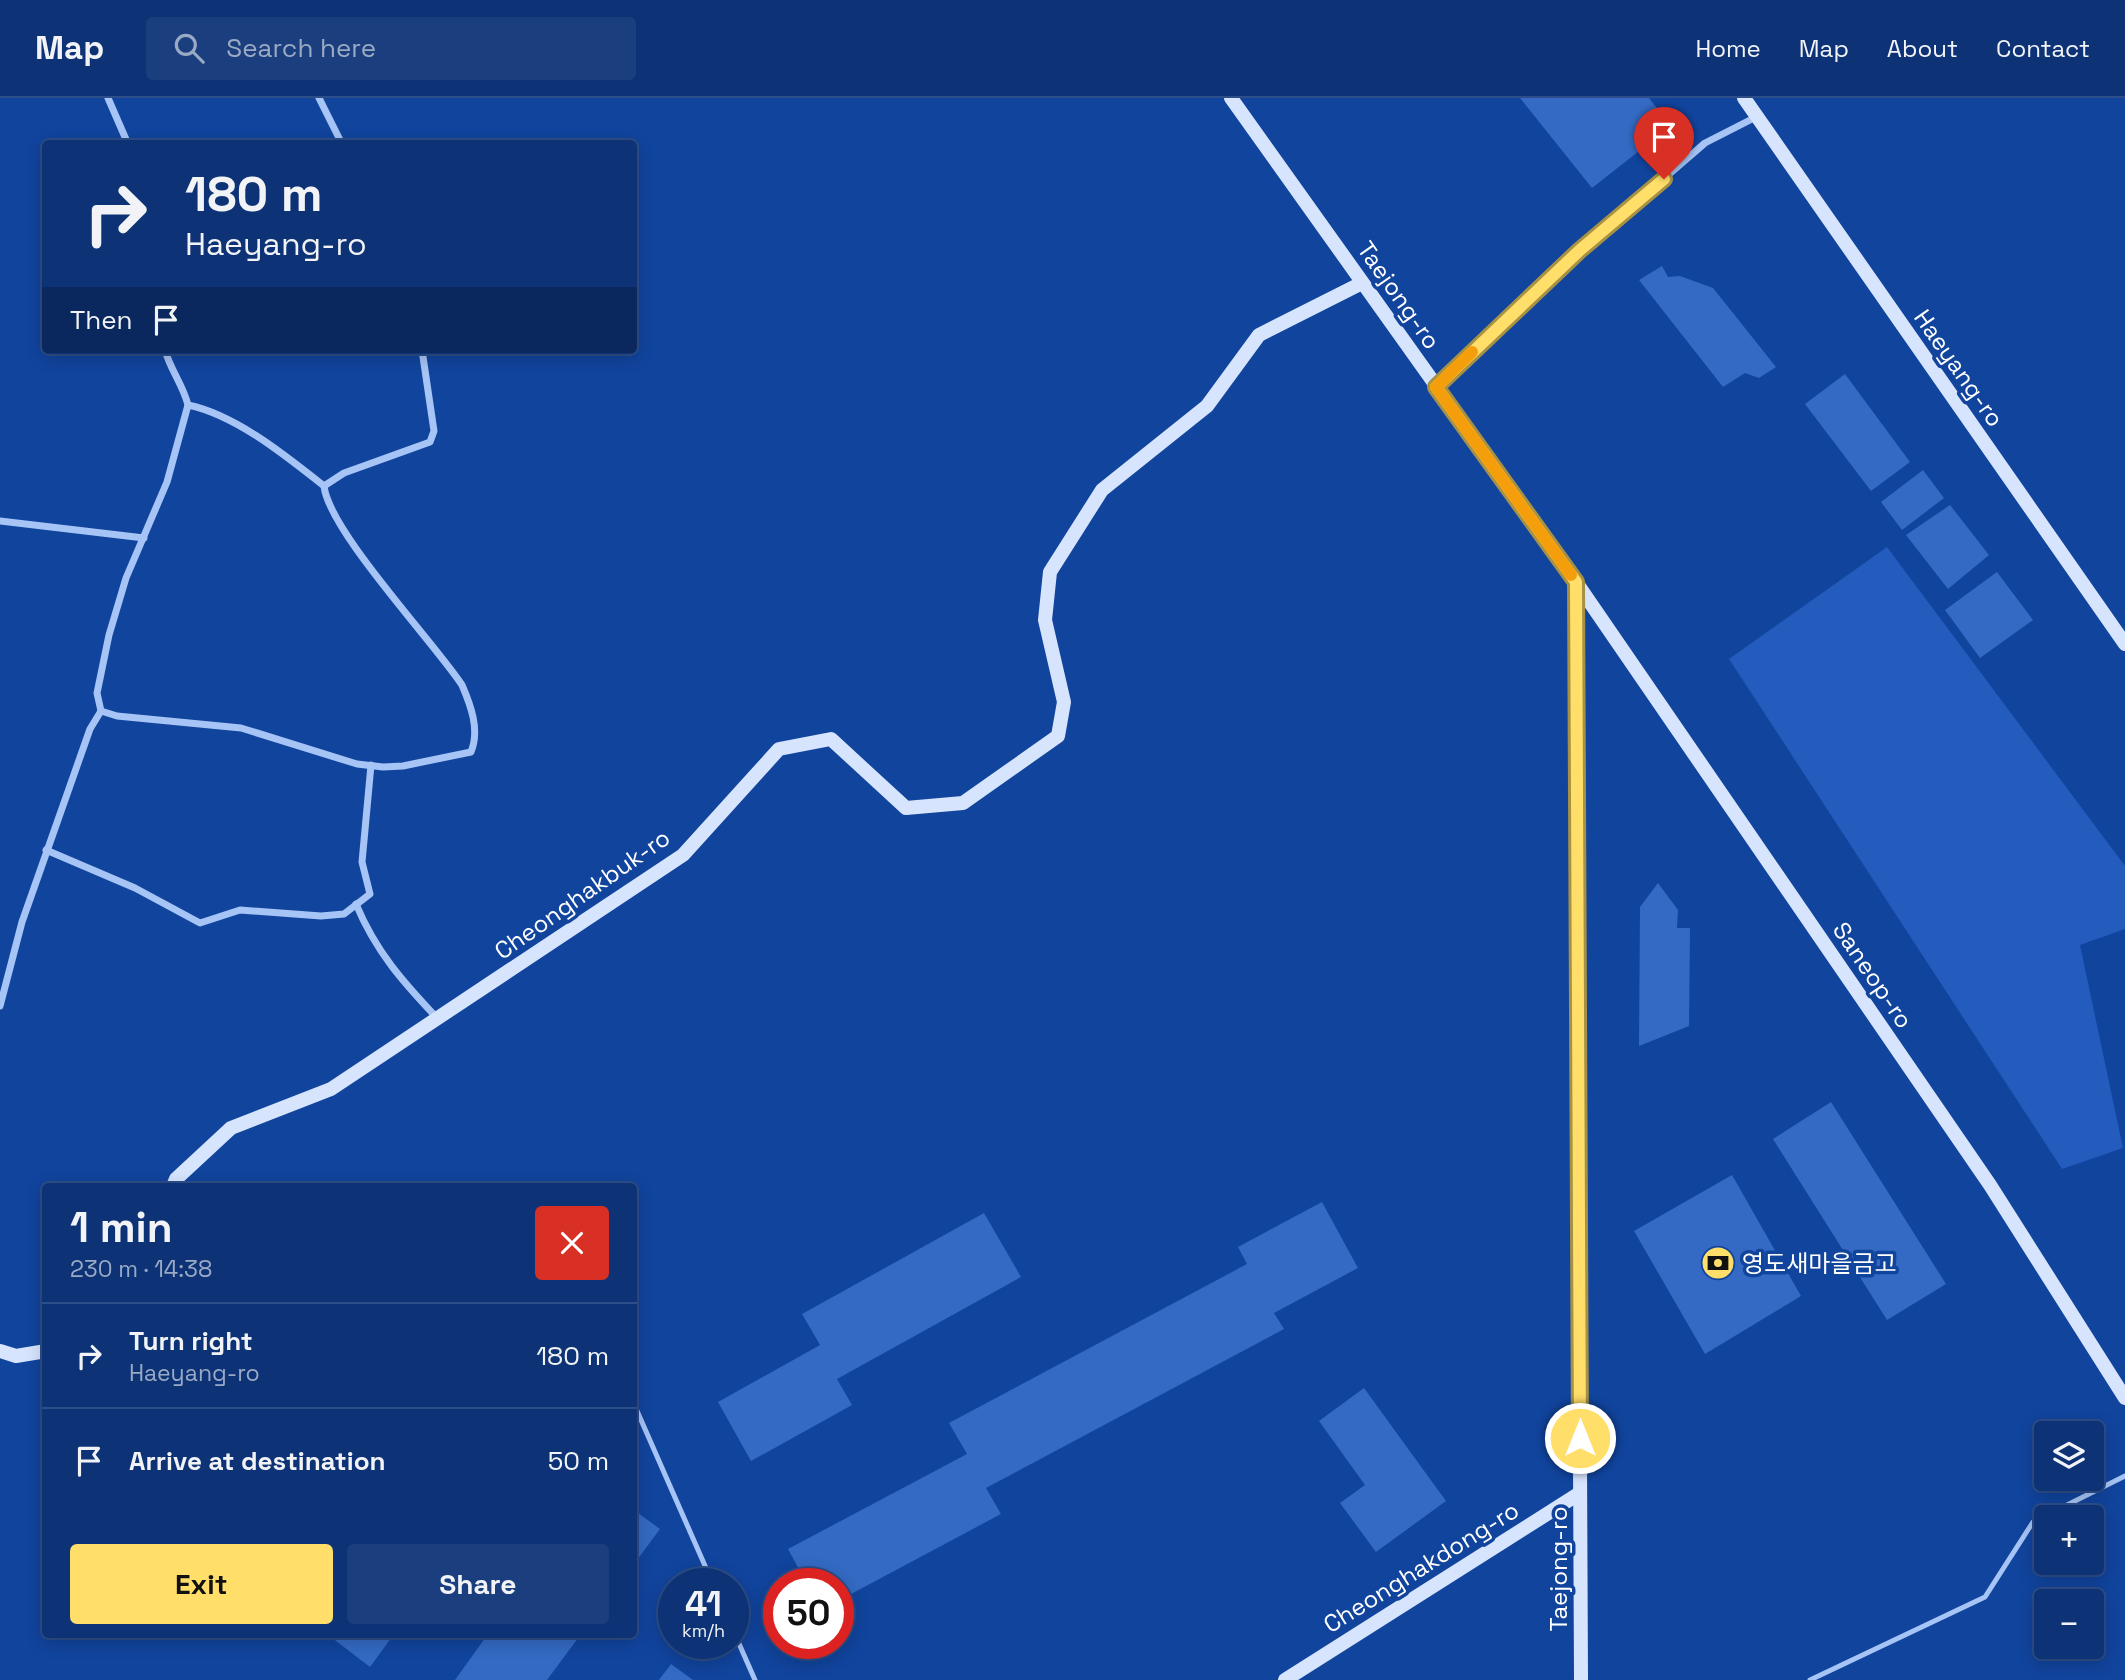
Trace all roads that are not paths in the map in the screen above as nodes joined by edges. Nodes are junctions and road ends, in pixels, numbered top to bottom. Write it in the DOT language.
graph roads {
  1 [pos="108,98"];
  2 [pos="319,98"];
  3 [pos="1231,98"];
  4 [pos="1744,98"];
  5 [pos="1756,117"];
  6 [pos="126,140"];
  7 [pos="340,140"];
  8 [pos="1362,283"];
  9 [pos="166,354"];
  10 [pos="423,354"];
  11 [pos="1436,387"];
  12 [pos="188,405"];
  13 [pos="324,486"];
  14 [pos="0,521"];
  15 [pos="144,538"];
  16 [pos="1576,582"];
  17 [pos="2125,644"];
  18 [pos="102,711"];
  19 [pos="371,765"];
  20 [pos="46,850"];
  21 [pos="356,904"];
  22 [pos="0,1006"];
  23 [pos="438,1019"];
  24 [pos="174,1183"];
  25 [pos="0,1351"];
  26 [pos="42,1352"];
  27 [pos="2125,1398"];
  28 [pos="637,1411"];
  29 [pos="2125,1476"];
  30 [pos="1580,1493"];
  31 [pos="706,1568"];
  32 [pos="746,1659"];
  33 [pos="755,1680"];
  34 [pos="1285,1680"];
  35 [pos="1581,1680"];
  36 [pos="1810,1680"];
  1 -- 6 [label="street"];
  2 -- 7 [label="street"];
  3 -- 8 [label="main road, Taejong-ro"];
  4 -- 5 [label="main road, Haeyang-ro"];
  5 -- 11 [label="street"];
  5 -- 17 [label="main road, Haeyang-ro"];
  8 -- 11 [label="main road, Taejong-ro"];
  8 -- 23 [label="main road, Cheonghakbuk-ro"];
  9 -- 12 [label="street"];
  10 -- 13 [label="street"];
  11 -- 16 [label="main road, Taejong-ro"];
  12 -- 13 [label="street"];
  12 -- 15 [label="street"];
  13 -- 19 [label="street"];
  14 -- 15 [label="street"];
  15 -- 18 [label="street"];
  16 -- 27 [label="main road, Saneop-ro"];
  16 -- 30 [label="main road, Taejong-ro"];
  18 -- 19 [label="street"];
  18 -- 20 [label="street"];
  19 -- 21 [label="street"];
  20 -- 21 [label="street"];
  20 -- 22 [label="street"];
  21 -- 23 [label="street"];
  23 -- 24 [label="main road, Cheonghakbuk-ro"];
  25 -- 26 [label="main road"];
  28 -- 31 [label="lane"];
  29 -- 36 [label="lane"];
  30 -- 34 [label="main road, Cheonghakdong-ro"];
  30 -- 35 [label="main road, Taejong-ro"];
  32 -- 33 [label="lane"];
}
